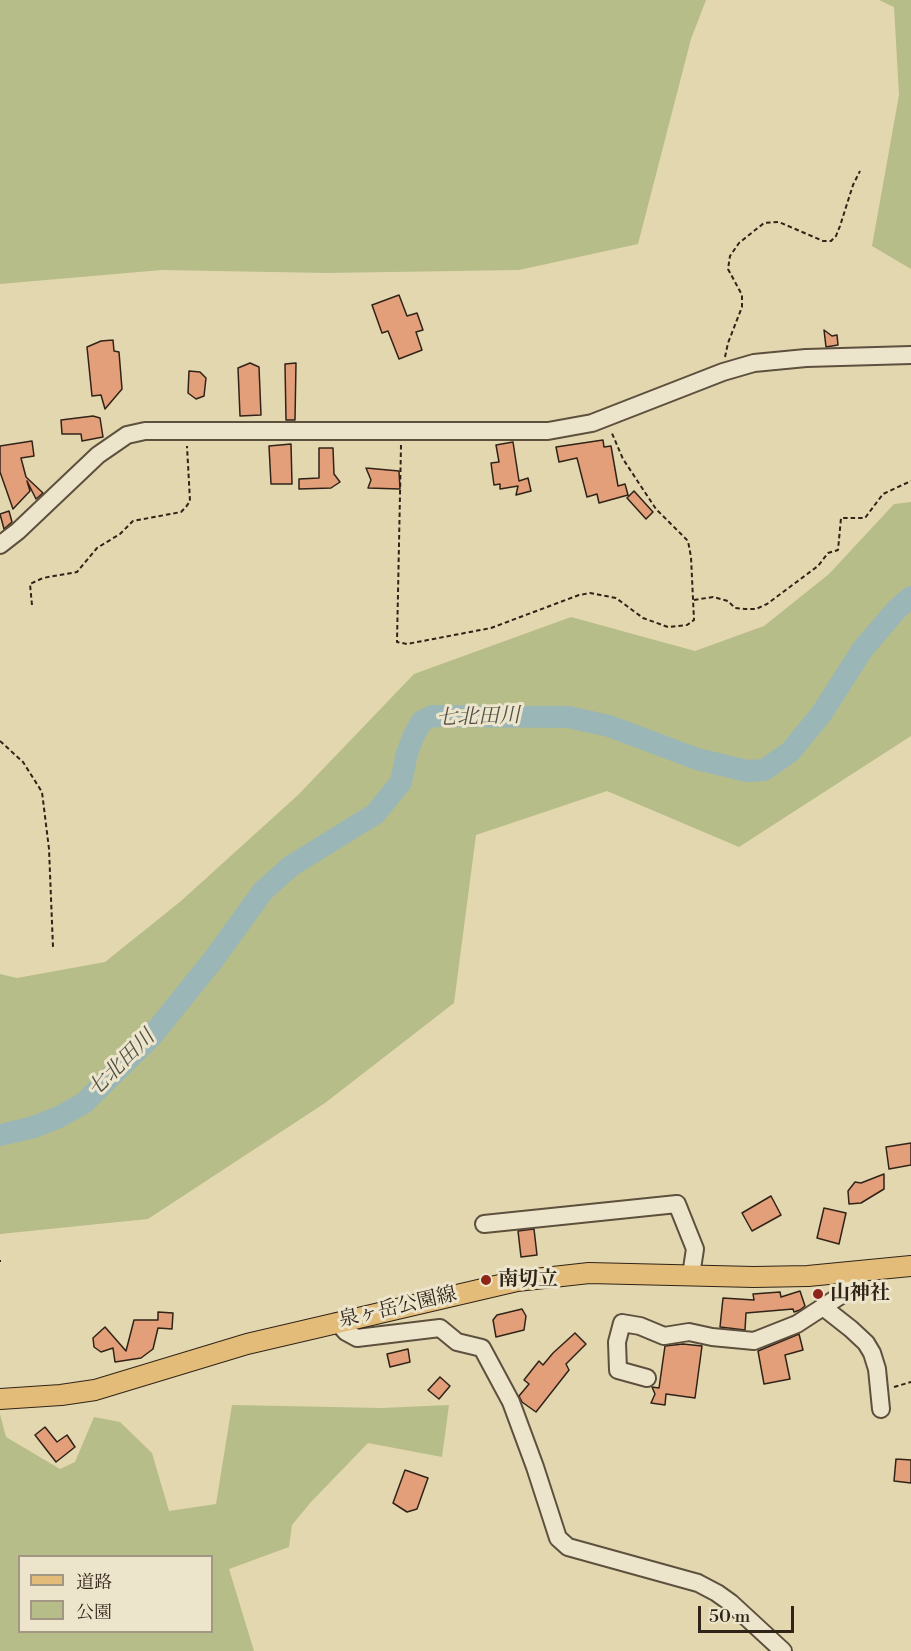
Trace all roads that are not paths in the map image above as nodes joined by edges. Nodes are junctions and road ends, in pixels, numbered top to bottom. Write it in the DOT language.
graph roads {
  1 [pos="911,356"];
  2 [pos="0,545"];
  3 [pos="484,1224"];
  4 [pos="911,1266"];
  5 [pos="856,1273"];
  6 [pos="691,1275"];
  7 [pos="823,1307"];
  8 [pos="337,1322"];
  9 [pos="647,1378"];
  10 [pos="0,1399"];
  11 [pos="881,1409"];
  12 [pos="783,1651"];
  1 -- 2 [label="street"];
  3 -- 6 [label="street"];
  4 -- 5 [label="main road, 泉ヶ岳公園線"];
  5 -- 6 [label="main road, 泉ヶ岳公園線"];
  5 -- 7 [label="street"];
  6 -- 8 [label="main road, 泉ヶ岳公園線"];
  7 -- 9 [label="street"];
  7 -- 11 [label="street"];
  8 -- 10 [label="main road, 泉ヶ岳公園線"];
  8 -- 12 [label="street"];
}
